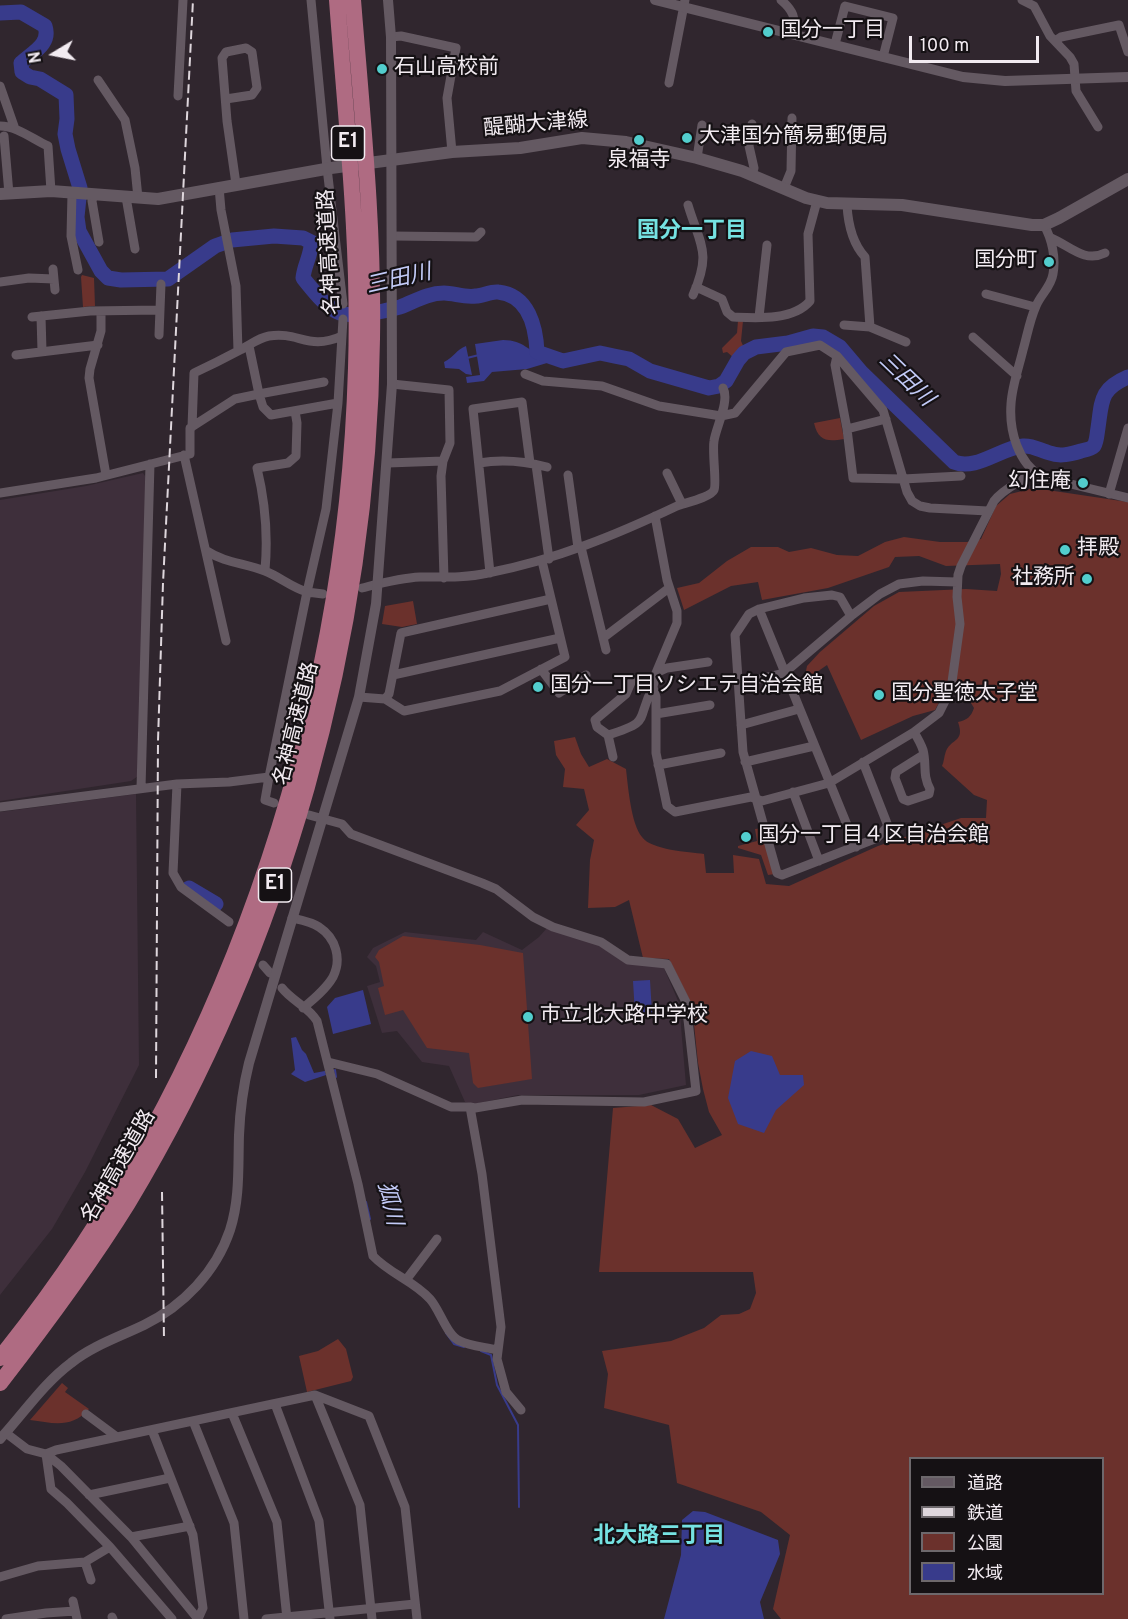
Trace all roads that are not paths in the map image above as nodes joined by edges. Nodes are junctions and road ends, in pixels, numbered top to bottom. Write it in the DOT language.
graph roads {
  1 [pos="183,0"];
  2 [pos="311,0"];
  3 [pos="338,0"];
  4 [pos="353,0"];
  5 [pos="388,0"];
  6 [pos="655,0"];
  7 [pos="781,0"];
  8 [pos="1022,0"];
  9 [pos="684,3"];
  10 [pos="794,33"];
  11 [pos="391,37"];
  12 [pos="1055,41"];
  13 [pos="835,44"];
  14 [pos="1128,52"];
  15 [pos="883,57"];
  16 [pos="1128,77"];
  17 [pos="1075,78"];
  18 [pos="98,80"];
  19 [pos="669,83"];
  20 [pos="0,86"];
  21 [pos="178,96"];
  22 [pos="226,99"];
  23 [pos="792,118"];
  24 [pos="752,124"];
  25 [pos="702,125"];
  26 [pos="0,126"];
  27 [pos="1098,127"];
  28 [pos="15,129"];
  29 [pos="4,136"];
  30 [pos="452,152"];
  31 [pos="697,158"];
  32 [pos="388,161"];
  33 [pos="329,168"];
  34 [pos="752,175"];
  35 [pos="1128,179"];
  36 [pos="236,184"];
  37 [pos="219,187"];
  38 [pos="784,188"];
  39 [pos="51,191"];
  40 [pos="81,193"];
  41 [pos="4,194"];
  42 [pos="132,197"];
  43 [pos="817,201"];
  44 [pos="688,205"];
  45 [pos="847,205"];
  46 [pos="1044,225"];
  47 [pos="481,232"];
  48 [pos="393,236"];
  49 [pos="1051,238"];
  50 [pos="99,242"];
  51 [pos="767,244"];
  52 [pos="135,249"];
  53 [pos="1105,253"];
  54 [pos="78,270"];
  55 [pos="0,282"];
  56 [pos="161,284"];
  57 [pos="364,285"];
  58 [pos="55,290"];
  59 [pos="986,294"];
  60 [pos="343,304"];
  61 [pos="1035,307"];
  62 [pos="159,310"];
  63 [pos="101,311"];
  64 [pos="759,317"];
  65 [pos="358,322"];
  66 [pos="844,325"];
  67 [pos="870,327"];
  68 [pos="159,335"];
  69 [pos="342,336"];
  70 [pos="973,337"];
  71 [pos="906,342"];
  72 [pos="98,345"];
  73 [pos="249,346"];
  74 [pos="42,351"];
  75 [pos="238,351"];
  76 [pos="16,355"];
  77 [pos="837,356"];
  78 [pos="525,374"];
  79 [pos="1017,376"];
  80 [pos="324,382"];
  81 [pos="393,384"];
  82 [pos="723,388"];
  83 [pos="259,394"];
  84 [pos="338,403"];
  85 [pos="295,411"];
  86 [pos="721,416"];
  87 [pos="886,418"];
  88 [pos="192,427"];
  89 [pos="1128,428"];
  90 [pos="847,429"];
  91 [pos="184,455"];
  92 [pos="443,461"];
  93 [pos="387,463"];
  94 [pos="479,463"];
  95 [pos="150,464"];
  96 [pos="533,464"];
  97 [pos="1117,464"];
  98 [pos="1128,465"];
  99 [pos="547,467"];
  100 [pos="667,472"];
  101 [pos="1033,472"];
  102 [pos="106,475"];
  103 [pos="568,475"];
  104 [pos="961,476"];
  105 [pos="903,479"];
  106 [pos="0,493"];
  107 [pos="1109,494"];
  108 [pos="1128,498"];
  109 [pos="682,504"];
  110 [pos="988,511"];
  111 [pos="655,516"];
  112 [pos="580,548"];
  113 [pos="207,551"];
  114 [pos="545,560"];
  115 [pos="265,570"];
  116 [pos="490,573"];
  117 [pos="444,578"];
  118 [pos="957,582"];
  119 [pos="378,584"];
  120 [pos="362,588"];
  121 [pos="669,588"];
  122 [pos="307,592"];
  123 [pos="323,594"];
  124 [pos="551,599"];
  125 [pos="759,609"];
  126 [pos="851,616"];
  127 [pos="560,638"];
  128 [pos="603,638"];
  129 [pos="226,641"];
  130 [pos="606,650"];
  131 [pos="708,662"];
  132 [pos="541,669"];
  133 [pos="656,673"];
  134 [pos="784,673"];
  135 [pos="393,675"];
  136 [pos="586,675"];
  137 [pos="633,678"];
  138 [pos="739,684"];
  139 [pos="653,687"];
  140 [pos="359,697"];
  141 [pos="385,699"];
  142 [pos="710,705"];
  143 [pos="799,709"];
  144 [pos="656,714"];
  145 [pos="741,725"];
  146 [pos="914,732"];
  147 [pos="608,735"];
  148 [pos="814,746"];
  149 [pos="721,753"];
  150 [pos="923,754"];
  151 [pos="613,757"];
  152 [pos="745,762"];
  153 [pos="863,762"];
  154 [pos="658,765"];
  155 [pos="268,777"];
  156 [pos="829,783"];
  157 [pos="177,784"];
  158 [pos="141,788"];
  159 [pos="793,792"];
  160 [pos="755,799"];
  161 [pos="273,803"];
  162 [pos="0,807"];
  163 [pos="309,815"];
  164 [pos="323,819"];
  165 [pos="856,847"];
  166 [pos="819,861"];
  167 [pos="292,918"];
  168 [pos="229,922"];
  169 [pos="263,965"];
  170 [pos="270,973"];
  171 [pos="282,988"];
  172 [pos="303,1008"];
  173 [pos="327,1062"];
  174 [pos="470,1107"];
  175 [pos="437,1239"];
  176 [pos="406,1280"];
  177 [pos="497,1350"];
  178 [pos="0,1358"];
  179 [pos="0,1383"];
  180 [pos="315,1395"];
  181 [pos="275,1404"];
  182 [pos="521,1410"];
  183 [pos="232,1413"];
  184 [pos="86,1414"];
  185 [pos="193,1421"];
  186 [pos="152,1430"];
  187 [pos="3,1436"];
  188 [pos="117,1437"];
  189 [pos="46,1454"];
  190 [pos="170,1478"];
  191 [pos="89,1495"];
  192 [pos="190,1526"];
  193 [pos="131,1538"];
  194 [pos="110,1547"];
  195 [pos="85,1562"];
  196 [pos="0,1577"];
  197 [pos="91,1581"];
  198 [pos="73,1601"];
  199 [pos="415,1604"];
  200 [pos="371,1608"];
  201 [pos="76,1615"];
  202 [pos="330,1616"];
  203 [pos="287,1618"];
  204 [pos="6,1619"];
  205 [pos="172,1619"];
  206 [pos="198,1619"];
  207 [pos="244,1619"];
  208 [pos="266,1619"];
  209 [pos="372,1619"];
  210 [pos="417,1619"];
  1 -- 21 [label="street"];
  2 -- 33 [label="street"];
  3 -- 57 [label="highway, 名神高速道路 / E1"];
  4 -- 57 [label="highway, 名神高速道路 / E1"];
  5 -- 11 [label="street"];
  6 -- 9 [label="street"];
  7 -- 10 [label="street"];
  8 -- 12 [label="street"];
  9 -- 10 [label="street"];
  9 -- 19 [label="street"];
  10 -- 13 [label="street"];
  11 -- 30 [label="street"];
  11 -- 32 [label="street"];
  12 -- 14 [label="street"];
  12 -- 17 [label="street"];
  13 -- 15 [label="street"];
  13 -- 15 [label="street"];
  15 -- 17 [label="street"];
  16 -- 17 [label="street"];
  17 -- 27 [label="street"];
  18 -- 42 [label="street"];
  20 -- 28 [label="street"];
  22 -- 22 [label="street"];
  22 -- 36 [label="street"];
  23 -- 38 [label="street"];
  24 -- 34 [label="street"];
  25 -- 31 [label="street"];
  26 -- 28 [label="street"];
  28 -- 39 [label="street"];
  29 -- 41 [label="street"];
  30 -- 31 [label="main road, 醍醐大津線"];
  30 -- 32 [label="main road, 醍醐大津線"];
  31 -- 34 [label="main road, 醍醐大津線"];
  32 -- 33 [label="main road, 醍醐大津線"];
  32 -- 48 [label="street"];
  33 -- 36 [label="main road, 醍醐大津線"];
  33 -- 60 [label="street"];
  34 -- 38 [label="main road, 醍醐大津線"];
  35 -- 46 [label="main road"];
  36 -- 37 [label="main road, 醍醐大津線"];
  37 -- 42 [label="main road, 醍醐大津線"];
  37 -- 75 [label="street"];
  38 -- 43 [label="main road, 醍醐大津線"];
  39 -- 40 [label="main road, 醍醐大津線"];
  39 -- 41 [label="main road, 醍醐大津線"];
  40 -- 42 [label="main road, 醍醐大津線"];
  40 -- 50 [label="street"];
  40 -- 54 [label="street"];
  42 -- 52 [label="street"];
  43 -- 45 [label="main road, 醍醐大津線"];
  43 -- 64 [label="street"];
  44 -- 64 [label="street"];
  45 -- 46 [label="main road, 醍醐大津線"];
  45 -- 67 [label="street"];
  46 -- 49 [label="street"];
  47 -- 48 [label="street"];
  48 -- 81 [label="street"];
  49 -- 53 [label="street"];
  49 -- 61 [label="street"];
  51 -- 64 [label="street"];
  55 -- 58 [label="street"];
  56 -- 62 [label="street"];
  57 -- 65 [label="highway, 名神高速道路 / E1"];
  59 -- 61 [label="street"];
  61 -- 79 [label="street"];
  62 -- 63 [label="street"];
  62 -- 68 [label="street"];
  63 -- 72 [label="street"];
  63 -- 74 [label="street"];
  65 -- 69 [label="street"];
  65 -- 178 [label="highway, 名神高速道路 / E1"];
  65 -- 179 [label="highway, 名神高速道路 / E1"];
  66 -- 67 [label="street"];
  67 -- 71 [label="street"];
  69 -- 73 [label="street"];
  69 -- 84 [label="street"];
  70 -- 79 [label="street"];
  72 -- 74 [label="street"];
  72 -- 102 [label="street"];
  73 -- 75 [label="street"];
  73 -- 83 [label="street"];
  74 -- 76 [label="street"];
  75 -- 88 [label="street"];
  77 -- 86 [label="street"];
  77 -- 87 [label="street"];
  77 -- 90 [label="street"];
  78 -- 86 [label="street"];
  79 -- 101 [label="street"];
  80 -- 83 [label="street"];
  81 -- 92 [label="street"];
  81 -- 93 [label="street"];
  82 -- 86 [label="street"];
  83 -- 85 [label="street"];
  83 -- 88 [label="street"];
  84 -- 85 [label="street"];
  84 -- 122 [label="street"];
  85 -- 115 [label="street"];
  86 -- 109 [label="street"];
  87 -- 90 [label="street"];
  87 -- 105 [label="street"];
  88 -- 91 [label="street"];
  89 -- 97 [label="street"];
  90 -- 105 [label="street"];
  91 -- 95 [label="street"];
  91 -- 113 [label="street"];
  92 -- 93 [label="street"];
  92 -- 117 [label="street"];
  93 -- 119 [label="street"];
  94 -- 96 [label="street"];
  94 -- 96 [label="street"];
  94 -- 116 [label="street"];
  95 -- 102 [label="street"];
  95 -- 158 [label="street"];
  96 -- 99 [label="street"];
  96 -- 114 [label="street"];
  97 -- 98 [label="street"];
  97 -- 107 [label="street"];
  100 -- 109 [label="street"];
  101 -- 107 [label="street"];
  101 -- 110 [label="street"];
  102 -- 106 [label="street"];
  103 -- 112 [label="street"];
  104 -- 105 [label="street"];
  105 -- 110 [label="street"];
  107 -- 108 [label="street"];
  109 -- 111 [label="street"];
  110 -- 118 [label="street"];
  111 -- 112 [label="street"];
  111 -- 121 [label="street"];
  112 -- 114 [label="street"];
  112 -- 128 [label="street"];
  113 -- 115 [label="street"];
  113 -- 129 [label="street"];
  114 -- 116 [label="street"];
  114 -- 124 [label="street"];
  115 -- 122 [label="street"];
  116 -- 117 [label="street"];
  117 -- 119 [label="street"];
  118 -- 126 [label="street"];
  118 -- 146 [label="street"];
  119 -- 120 [label="street"];
  119 -- 140 [label="street"];
  121 -- 128 [label="street"];
  121 -- 133 [label="street"];
  122 -- 123 [label="street"];
  122 -- 155 [label="street"];
  124 -- 127 [label="street"];
  124 -- 135 [label="street"];
  125 -- 126 [label="street"];
  125 -- 134 [label="street"];
  125 -- 138 [label="street"];
  126 -- 134 [label="street"];
  127 -- 132 [label="street"];
  127 -- 135 [label="street"];
  128 -- 130 [label="street"];
  131 -- 133 [label="street"];
  132 -- 136 [label="street"];
  132 -- 141 [label="street"];
  133 -- 139 [label="street"];
  134 -- 138 [label="street"];
  134 -- 143 [label="street"];
  135 -- 141 [label="street"];
  137 -- 147 [label="street"];
  138 -- 145 [label="street"];
  139 -- 144 [label="street"];
  139 -- 147 [label="street"];
  140 -- 141 [label="street"];
  140 -- 164 [label="street"];
  142 -- 144 [label="street"];
  143 -- 145 [label="street"];
  143 -- 148 [label="street"];
  144 -- 154 [label="street"];
  145 -- 152 [label="street"];
  146 -- 150 [label="street"];
  146 -- 153 [label="street"];
  147 -- 151 [label="street"];
  148 -- 152 [label="street"];
  148 -- 156 [label="street"];
  149 -- 154 [label="street"];
  150 -- 150 [label="street"];
  152 -- 160 [label="street"];
  153 -- 156 [label="street"];
  153 -- 165 [label="street"];
  154 -- 160 [label="street"];
  155 -- 157 [label="street"];
  155 -- 161 [label="street"];
  156 -- 159 [label="street"];
  156 -- 165 [label="street"];
  157 -- 158 [label="street"];
  157 -- 168 [label="street"];
  158 -- 162 [label="street"];
  159 -- 160 [label="street"];
  159 -- 166 [label="street"];
  160 -- 166 [label="street"];
  163 -- 164 [label="street"];
  164 -- 167 [label="street"];
  164 -- 174 [label="street"];
  165 -- 166 [label="street"];
  167 -- 172 [label="street"];
  167 -- 187 [label="street"];
  169 -- 170 [label="street"];
  171 -- 172 [label="street"];
  172 -- 173 [label="street"];
  173 -- 174 [label="street"];
  173 -- 176 [label="street"];
  174 -- 177 [label="street"];
  175 -- 176 [label="street"];
  176 -- 177 [label="street"];
  177 -- 182 [label="street"];
  180 -- 181 [label="street"];
  180 -- 199 [label="street"];
  180 -- 200 [label="street"];
  181 -- 183 [label="street"];
  181 -- 202 [label="street"];
  183 -- 185 [label="street"];
  183 -- 203 [label="street"];
  184 -- 188 [label="street"];
  185 -- 186 [label="street"];
  185 -- 207 [label="street"];
  186 -- 188 [label="street"];
  186 -- 190 [label="street"];
  187 -- 189 [label="street"];
  188 -- 189 [label="street"];
  189 -- 191 [label="street"];
  189 -- 194 [label="street"];
  190 -- 191 [label="street"];
  190 -- 192 [label="street"];
  191 -- 193 [label="street"];
  192 -- 193 [label="street"];
  192 -- 206 [label="street"];
  193 -- 206 [label="street"];
  194 -- 195 [label="street"];
  194 -- 205 [label="street"];
  195 -- 196 [label="street"];
  195 -- 197 [label="street"];
  198 -- 201 [label="street"];
  199 -- 200 [label="street"];
  199 -- 210 [label="street"];
  200 -- 202 [label="street"];
  200 -- 209 [label="street"];
  201 -- 204 [label="street"];
  202 -- 203 [label="street"];
  203 -- 208 [label="street"];
}
